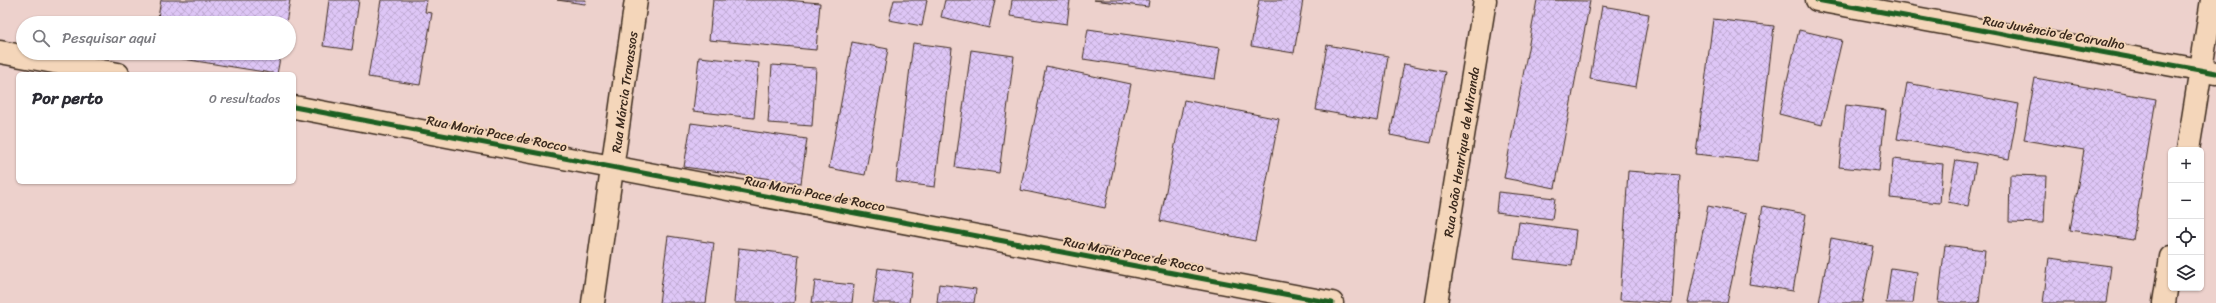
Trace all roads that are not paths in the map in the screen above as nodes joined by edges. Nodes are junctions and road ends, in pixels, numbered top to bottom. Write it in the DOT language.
graph roads {
  1 [pos="636,0"];
  2 [pos="1485,0"];
  3 [pos="1817,0"];
  4 [pos="2212,0"];
  5 [pos="0,52"];
  6 [pos="16,55"];
  7 [pos="43,60"];
  8 [pos="2208,71"];
  9 [pos="107,72"];
  10 [pos="296,107"];
  11 [pos="2189,147"];
  12 [pos="613,166"];
  13 [pos="2168,277"];
  14 [pos="593,303"];
  15 [pos="1332,303"];
  16 [pos="1436,303"];
  17 [pos="2164,303"];
  1 -- 12 [label="street, Rua Márcia Travassos"];
  2 -- 16 [label="street, Rua João Henrique de Miranda"];
  3 -- 8 [label="street, Rua Juvêncio de Carvalho"];
  4 -- 8 [label="street"];
  5 -- 6 [label="street"];
  7 -- 9 [label="street"];
  8 -- 11 [label="street"];
  10 -- 12 [label="street, Rua Maria Pace de Rocco"];
  12 -- 14 [label="street, Rua Márcia Travassos"];
  12 -- 15 [label="street, Rua Maria Pace de Rocco"];
  13 -- 17 [label="street"];
}
